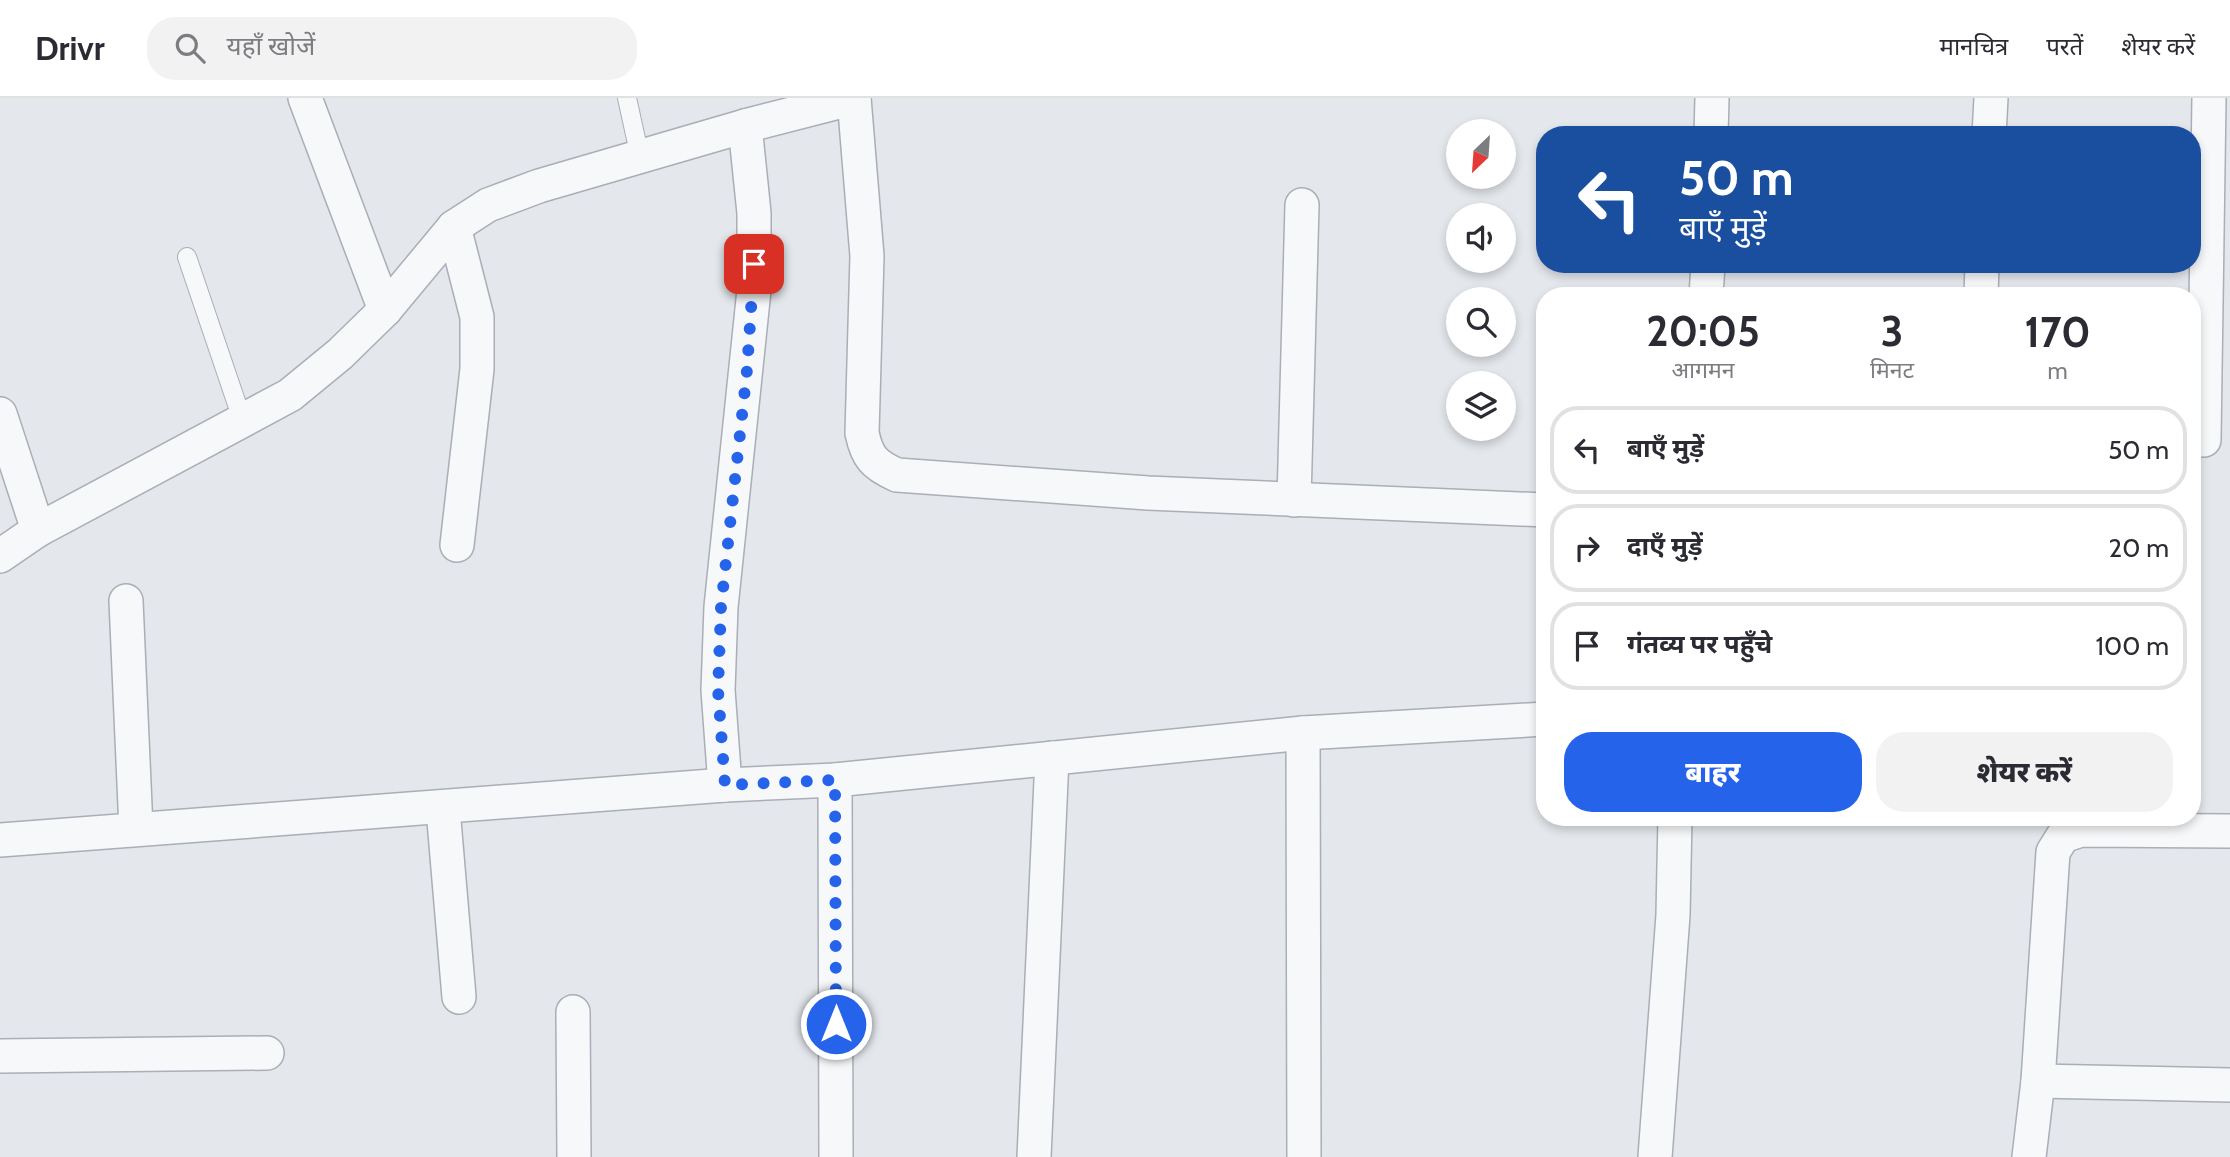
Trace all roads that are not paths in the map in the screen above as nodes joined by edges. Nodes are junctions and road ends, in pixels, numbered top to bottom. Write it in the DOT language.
graph roads {
  1 [pos="305,98"];
  2 [pos="626,98"];
  3 [pos="854,98"];
  4 [pos="1712,98"];
  5 [pos="1991,98"];
  6 [pos="2209,98"];
  7 [pos="745,126"];
  8 [pos="1711,126"];
  9 [pos="1989,126"];
  10 [pos="640,157"];
  11 [pos="1302,205"];
  12 [pos="454,227"];
  13 [pos="187,257"];
  14 [pos="385,310"];
  15 [pos="0,414"];
  16 [pos="242,419"];
  17 [pos="2209,440"];
  18 [pos="1294,500"];
  19 [pos="1536,510"];
  20 [pos="38,530"];
  21 [pos="457,545"];
  22 [pos="0,556"];
  23 [pos="126,601"];
  24 [pos="1536,720"];
  25 [pos="1303,733"];
  26 [pos="1052,758"];
  27 [pos="835,780"];
  28 [pos="725,785"];
  29 [pos="443,809"];
  30 [pos="1675,826"];
  31 [pos="136,829"];
  32 [pos="2230,831"];
  33 [pos="0,841"];
  34 [pos="459,997"];
  35 [pos="573,1012"];
  36 [pos="267,1053"];
  37 [pos="0,1056"];
  38 [pos="2038,1081"];
  39 [pos="2230,1084"];
  40 [pos="574,1157"];
  41 [pos="836,1157"];
  42 [pos="1034,1157"];
  43 [pos="1304,1157"];
  44 [pos="1655,1157"];
  45 [pos="2029,1157"];
  1 -- 14 [label="street"];
  2 -- 10 [label="lane"];
  3 -- 7 [label="street"];
  3 -- 18 [label="street"];
  4 -- 8 [label="street"];
  5 -- 9 [label="street"];
  6 -- 17 [label="street"];
  7 -- 10 [label="street"];
  7 -- 28 [label="street"];
  10 -- 12 [label="street"];
  11 -- 18 [label="street"];
  12 -- 14 [label="street"];
  12 -- 21 [label="street"];
  13 -- 16 [label="lane"];
  14 -- 16 [label="street"];
  15 -- 20 [label="street"];
  16 -- 20 [label="street"];
  18 -- 19 [label="street"];
  20 -- 22 [label="street"];
  23 -- 31 [label="street"];
  24 -- 25 [label="street"];
  25 -- 26 [label="street"];
  25 -- 43 [label="street"];
  26 -- 27 [label="street"];
  26 -- 42 [label="street"];
  27 -- 28 [label="street"];
  27 -- 41 [label="street"];
  28 -- 29 [label="street"];
  29 -- 31 [label="street"];
  29 -- 34 [label="street"];
  30 -- 44 [label="street"];
  31 -- 33 [label="street"];
  32 -- 38 [label="street"];
  35 -- 40 [label="street"];
  36 -- 37 [label="street"];
  38 -- 39 [label="street"];
  38 -- 45 [label="street"];
}
